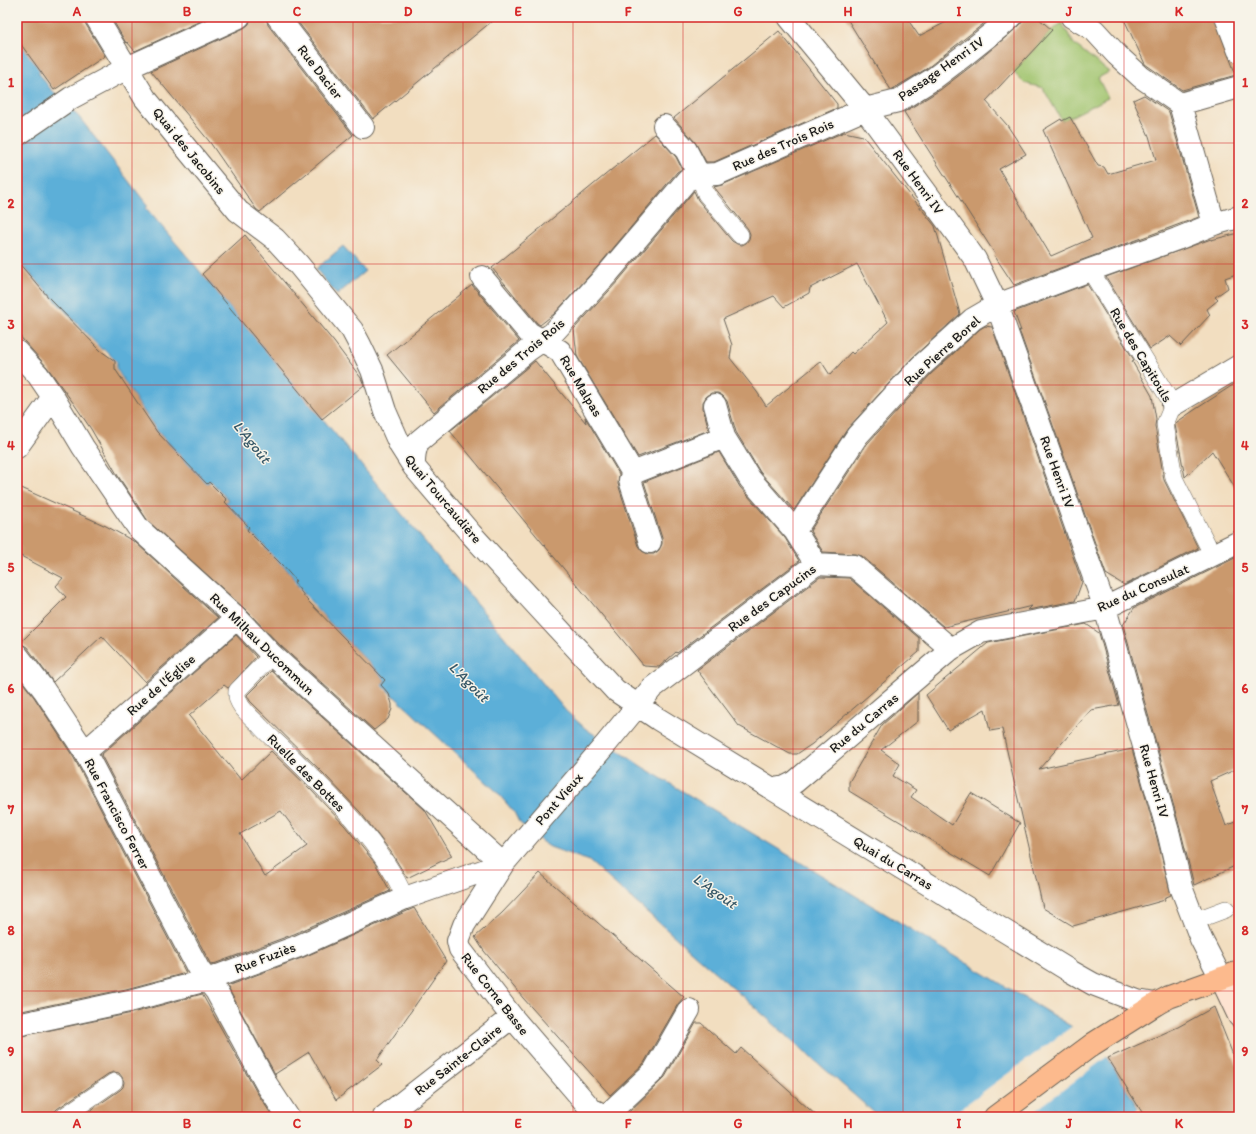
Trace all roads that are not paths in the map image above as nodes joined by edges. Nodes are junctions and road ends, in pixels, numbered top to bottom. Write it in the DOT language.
graph roads {
  1 [pos="96,17"];
  2 [pos="239,17"];
  3 [pos="278,17"];
  4 [pos="789,17"];
  5 [pos="1011,17"];
  6 [pos="1072,17"];
  7 [pos="1226,17"];
  8 [pos="1096,23"];
  9 [pos="1239,51"];
  10 [pos="127,68"];
  11 [pos="1239,87"];
  12 [pos="1180,104"];
  13 [pos="865,109"];
  14 [pos="664,126"];
  15 [pos="363,127"];
  16 [pos="17,135"];
  17 [pos="699,175"];
  18 [pos="1239,217"];
  19 [pos="1214,224"];
  20 [pos="259,226"];
  21 [pos="740,235"];
  22 [pos="1090,270"];
  23 [pos="482,277"];
  24 [pos="997,305"];
  25 [pos="542,341"];
  26 [pos="17,352"];
  27 [pos="1239,366"];
  28 [pos="53,397"];
  29 [pos="715,405"];
  30 [pos="1173,405"];
  31 [pos="724,437"];
  32 [pos="17,447"];
  33 [pos="414,467"];
  34 [pos="633,473"];
  35 [pos="795,531"];
  36 [pos="650,542"];
  37 [pos="1239,542"];
  38 [pos="1213,556"];
  39 [pos="816,564"];
  40 [pos="1105,608"];
  41 [pos="237,618"];
  42 [pos="951,649"];
  43 [pos="17,655"];
  44 [pos="272,655"];
  45 [pos="638,705"];
  46 [pos="85,752"];
  47 [pos="774,789"];
  48 [pos="508,858"];
  49 [pos="405,898"];
  50 [pos="1226,909"];
  51 [pos="1194,922"];
  52 [pos="1230,975"];
  53 [pos="207,980"];
  54 [pos="1156,1004"];
  55 [pos="689,1010"];
  56 [pos="1239,1016"];
  57 [pos="512,1017"];
  58 [pos="17,1025"];
  59 [pos="114,1082"];
  60 [pos="596,1115"];
  61 [pos="63,1117"];
  62 [pos="288,1117"];
  63 [pos="384,1117"];
  64 [pos="996,1117"];
  1 -- 10 [label="street, Quai des Jacobins"];
  2 -- 10 [label="street"];
  3 -- 15 [label="street, Rue Dacier"];
  4 -- 13 [label="street, Rue Henri IV"];
  5 -- 13 [label="street, Passage Henri IV"];
  6 -- 8 [label="street"];
  7 -- 9 [label="street"];
  8 -- 12 [label="street"];
  10 -- 16 [label="street"];
  10 -- 20 [label="street, Quai des Jacobins"];
  11 -- 12 [label="street"];
  12 -- 19 [label="street"];
  13 -- 17 [label="street, Rue des Trois Rois"];
  13 -- 24 [label="street, Rue Henri IV"];
  14 -- 17 [label="street"];
  17 -- 21 [label="lane"];
  17 -- 25 [label="street, Rue des Trois Rois"];
  18 -- 19 [label="street, Rue Pierre Borel"];
  19 -- 22 [label="street, Rue Pierre Borel"];
  20 -- 33 [label="street, Quai Tourcaudière"];
  22 -- 24 [label="street, Rue Pierre Borel"];
  22 -- 30 [label="lane, Rue des Capitouls"];
  23 -- 25 [label="street, Rue Malpas"];
  24 -- 35 [label="street, Rue Pierre Borel"];
  24 -- 40 [label="street, Rue Henri IV"];
  25 -- 33 [label="street, Rue des Trois Rois"];
  25 -- 34 [label="street, Rue Malpas"];
  26 -- 28 [label="street, Rue Milhau Ducommun"];
  27 -- 30 [label="street"];
  28 -- 32 [label="street"];
  28 -- 41 [label="street, Rue Milhau Ducommun"];
  29 -- 31 [label="street"];
  30 -- 38 [label="lane, Rue des Capitouls"];
  31 -- 34 [label="street"];
  31 -- 35 [label="street"];
  33 -- 45 [label="street, Quai Tourcaudière"];
  34 -- 36 [label="street, Rue Malpas"];
  35 -- 39 [label="street"];
  37 -- 38 [label="street, Rue du Consulat"];
  38 -- 40 [label="street, Rue du Consulat"];
  39 -- 42 [label="street, Rue des Capucins"];
  39 -- 45 [label="street, Rue des Capucins"];
  40 -- 42 [label="street, Rue du Consulat"];
  40 -- 51 [label="street, Rue Henri IV"];
  41 -- 44 [label="street, Rue Milhau Ducommun"];
  41 -- 46 [label="street, Rue de l'Église"];
  42 -- 47 [label="street, Rue du Carras"];
  43 -- 46 [label="street, Rue Francisco Ferrer"];
  44 -- 48 [label="street, Rue Milhau Ducommun"];
  44 -- 49 [label="lane, Ruelle des Bottes"];
  45 -- 47 [label="street, Quai du Carras"];
  45 -- 48 [label="street, Pont Vieux"];
  46 -- 53 [label="street, Rue Francisco Ferrer"];
  47 -- 54 [label="street, Quai du Carras"];
  48 -- 49 [label="street, Rue Fuziès"];
  48 -- 57 [label="street, Rue Corne Basse"];
  49 -- 53 [label="street, Rue Fuziès"];
  50 -- 51 [label="lane"];
  51 -- 52 [label="street, Rue Henri IV"];
  52 -- 54 [label="main road"];
  52 -- 56 [label="main road"];
  53 -- 58 [label="street, Rue Fuziès"];
  53 -- 62 [label="street"];
  54 -- 64 [label="main road"];
  55 -- 60 [label="street"];
  57 -- 60 [label="street, Rue Corne Basse"];
  57 -- 63 [label="street, Rue Sainte-Claire"];
  59 -- 61 [label="lane"];
}
